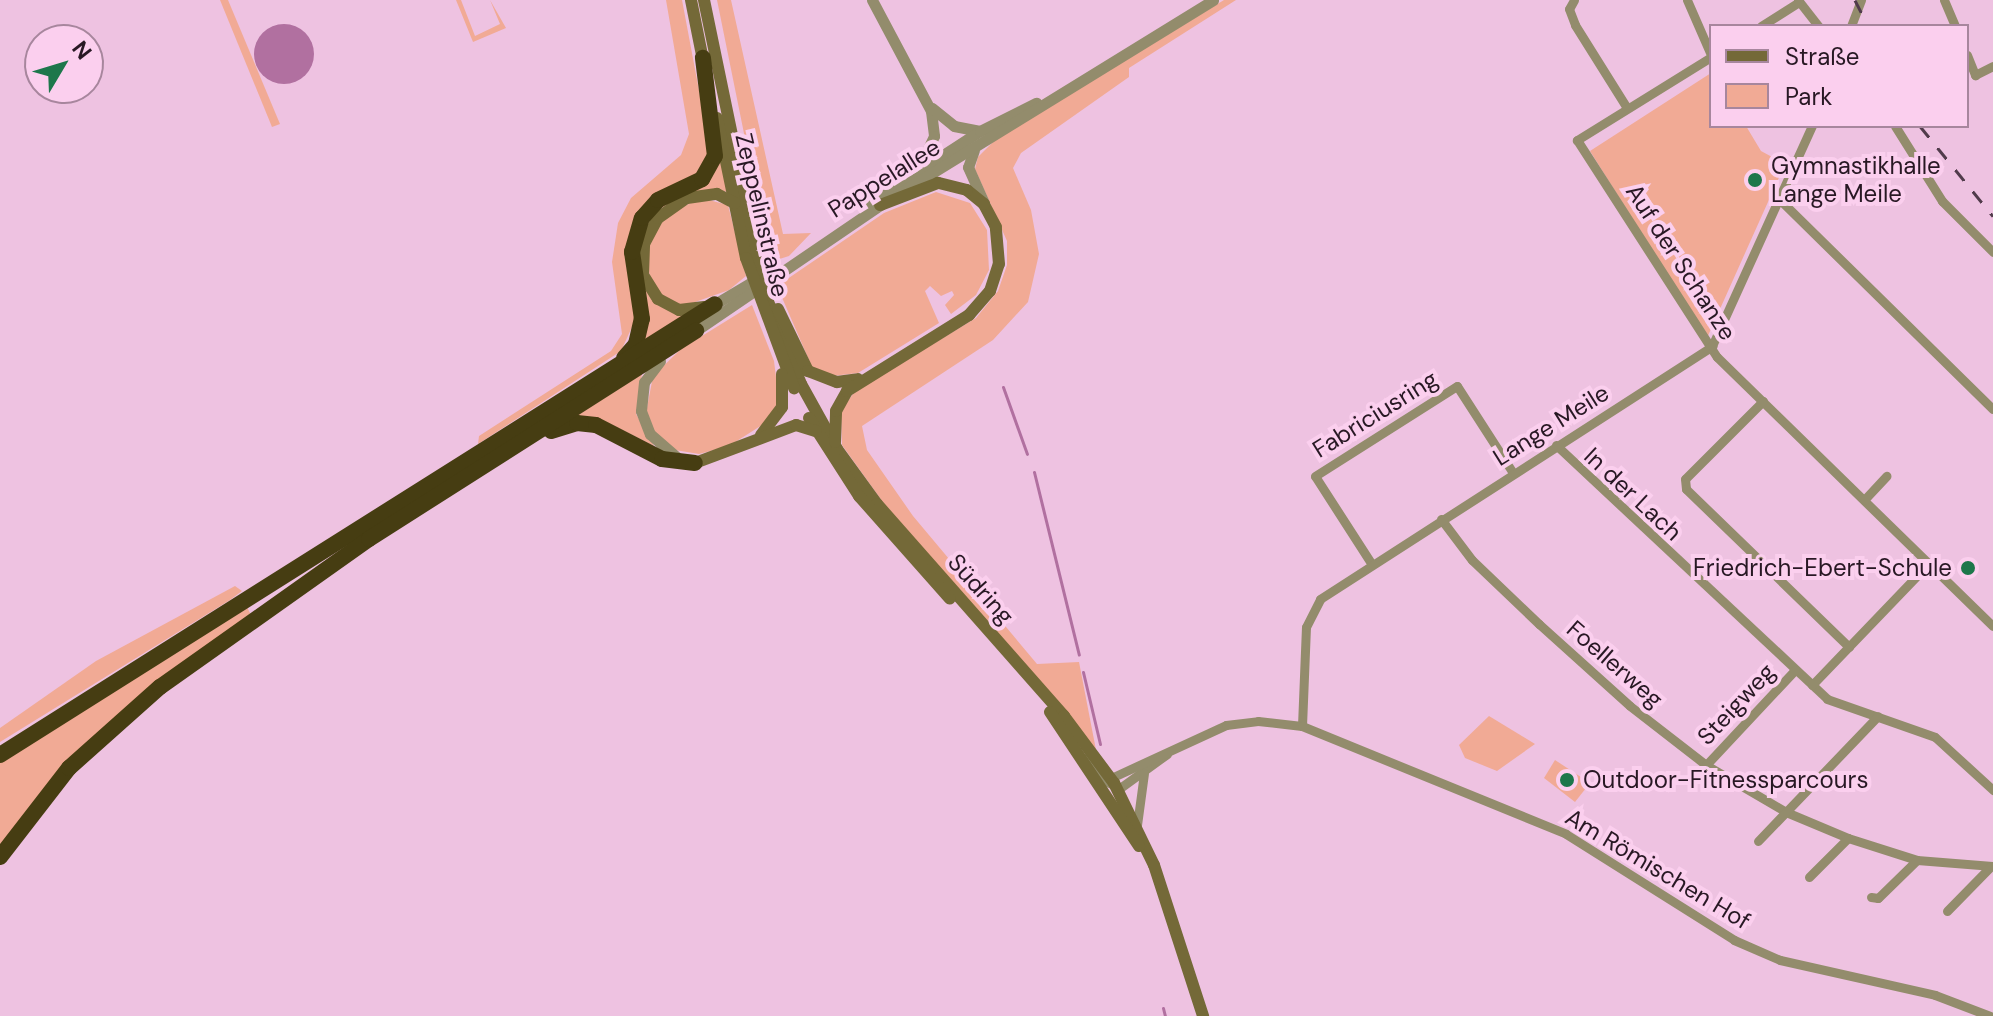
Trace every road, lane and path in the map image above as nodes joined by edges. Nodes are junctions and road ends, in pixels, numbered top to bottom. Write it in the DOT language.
graph roads {
  1 [pos="691,0"];
  2 [pos="707,0"];
  3 [pos="872,0"];
  4 [pos="1213,0"];
  5 [pos="1574,0"];
  6 [pos="1687,0"];
  7 [pos="1861,0"];
  8 [pos="1944,0"];
  9 [pos="1798,1"];
  10 [pos="1764,24"];
  11 [pos="1816,24"];
  12 [pos="1852,24"];
  13 [pos="1954,24"];
  14 [pos="1709,51"];
  15 [pos="1709,57"];
  16 [pos="703,58"];
  17 [pos="1969,60"];
  18 [pos="1993,66"];
  19 [pos="1100,70"];
  20 [pos="926,99"];
  21 [pos="1627,108"];
  22 [pos="1811,128"];
  23 [pos="1896,128"];
  24 [pos="980,131"];
  25 [pos="977,147"];
  26 [pos="917,170"];
  27 [pos="1778,198"];
  28 [pos="735,203"];
  29 [pos="984,204"];
  30 [pos="880,205"];
  31 [pos="1993,252"];
  32 [pos="757,260"];
  33 [pos="780,269"];
  34 [pos="740,294"];
  35 [pos="715,304"];
  36 [pos="696,331"];
  37 [pos="1712,346"];
  38 [pos="780,359"];
  39 [pos="865,377"];
  40 [pos="597,382"];
  41 [pos="1763,401"];
  42 [pos="1993,409"];
  43 [pos="817,417"];
  44 [pos="816,431"];
  45 [pos="759,436"];
  46 [pos="524,442"];
  47 [pos="1556,445"];
  48 [pos="837,449"];
  49 [pos="695,463"];
  50 [pos="1513,473"];
  51 [pos="1886,476"];
  52 [pos="1864,500"];
  53 [pos="1441,519"];
  54 [pos="1371,563"];
  55 [pos="1929,563"];
  56 [pos="1993,626"];
  57 [pos="1849,647"];
  58 [pos="1795,670"];
  59 [pos="1812,685"];
  60 [pos="1878,716"];
  61 [pos="1302,726"];
  62 [pos="1175,746"];
  63 [pos="0,755"];
  64 [pos="1706,765"];
  65 [pos="1144,773"];
  66 [pos="1113,787"];
  67 [pos="1993,790"];
  68 [pos="1786,812"];
  69 [pos="1137,826"];
  70 [pos="1848,838"];
  71 [pos="1758,841"];
  72 [pos="0,857"];
  73 [pos="1917,860"];
  74 [pos="1992,866"];
  75 [pos="1809,877"];
  76 [pos="1160,888"];
  77 [pos="1871,897"];
  78 [pos="1947,911"];
  79 [pos="1203,1016"];
  80 [pos="1990,1016"];
  1 -- 16 [label="main road, Zeppelinstraße"];
  2 -- 32 [label="main road, Zeppelinstraße"];
  3 -- 20 [label="street"];
  4 -- 19 [label="street, Pappelallee"];
  5 -- 21 [label="street"];
  6 -- 14 [label="street"];
  7 -- 12 [label="street"];
  8 -- 13 [label="street"];
  9 -- 10 [label="street"];
  9 -- 11 [label="street"];
  15 -- 21 [label="street"];
  16 -- 28 [label="main road, Zeppelinstraße"];
  16 -- 40 [label="highway"];
  17 -- 18 [label="street"];
  19 -- 24 [label="street, Pappelallee"];
  19 -- 25 [label="street, Pappelallee"];
  20 -- 24 [label="street"];
  20 -- 26 [label="street"];
  21 -- 37 [label="street, Auf der Schanze"];
  22 -- 27 [label="street"];
  23 -- 31 [label="street"];
  24 -- 26 [label="street, Pappelallee"];
  25 -- 29 [label="street"];
  25 -- 30 [label="street, Pappelallee"];
  26 -- 33 [label="street, Pappelallee"];
  27 -- 37 [label="street"];
  27 -- 42 [label="street"];
  28 -- 35 [label="main road"];
  28 -- 38 [label="main road, Zeppelinstraße"];
  29 -- 30 [label="main road"];
  29 -- 39 [label="main road"];
  30 -- 33 [label="street, Pappelallee"];
  32 -- 39 [label="main road"];
  32 -- 43 [label="main road, Zeppelinstraße"];
  33 -- 34 [label="street, Pappelallee"];
  34 -- 35 [label="street, Pappelallee"];
  34 -- 36 [label="street, Pappelallee"];
  35 -- 40 [label="highway"];
  36 -- 46 [label="highway"];
  36 -- 49 [label="street, Pappelallee"];
  37 -- 41 [label="street, Auf der Schanze"];
  37 -- 47 [label="street, Lange Meile"];
  38 -- 44 [label="main road, Zeppelinstraße"];
  38 -- 45 [label="main road"];
  39 -- 48 [label="main road"];
  40 -- 63 [label="highway"];
  41 -- 52 [label="street, Auf der Schanze"];
  41 -- 57 [label="street"];
  43 -- 48 [label="main road, Südring"];
  44 -- 45 [label="main road"];
  44 -- 66 [label="main road, Südring"];
  45 -- 49 [label="main road"];
  46 -- 49 [label="highway"];
  46 -- 72 [label="highway"];
  47 -- 50 [label="street, Lange Meile"];
  47 -- 58 [label="street, In der Lach"];
  48 -- 66 [label="main road, Südring"];
  50 -- 53 [label="street, Lange Meile"];
  50 -- 54 [label="street, Fabriciusring"];
  51 -- 52 [label="street"];
  52 -- 55 [label="street, Auf der Schanze"];
  53 -- 54 [label="street, Lange Meile"];
  53 -- 64 [label="street, Foellerweg"];
  54 -- 61 [label="street, Lange Meile"];
  55 -- 56 [label="street, Auf der Schanze"];
  55 -- 57 [label="street"];
  57 -- 59 [label="street"];
  58 -- 59 [label="street, In der Lach"];
  58 -- 64 [label="street, Steigweg"];
  59 -- 60 [label="street, In der Lach"];
  60 -- 67 [label="street, In der Lach"];
  60 -- 68 [label="street"];
  61 -- 62 [label="street, Am Römischen Hof"];
  61 -- 80 [label="street, Am Römischen Hof"];
  62 -- 65 [label="street, Am Römischen Hof"];
  62 -- 66 [label="street, Am Römischen Hof"];
  64 -- 68 [label="street, Foellerweg"];
  65 -- 66 [label="street, Am Römischen Hof"];
  65 -- 69 [label="street"];
  66 -- 69 [label="main road, Südring"];
  66 -- 76 [label="main road, Südring"];
  68 -- 70 [label="street, Foellerweg"];
  68 -- 71 [label="street"];
  69 -- 76 [label="main road, Südring"];
  70 -- 73 [label="street, Foellerweg"];
  70 -- 75 [label="street"];
  73 -- 74 [label="street, Foellerweg"];
  73 -- 77 [label="street"];
  74 -- 78 [label="street, Foellerweg"];
  76 -- 79 [label="main road, Südring"];
}
